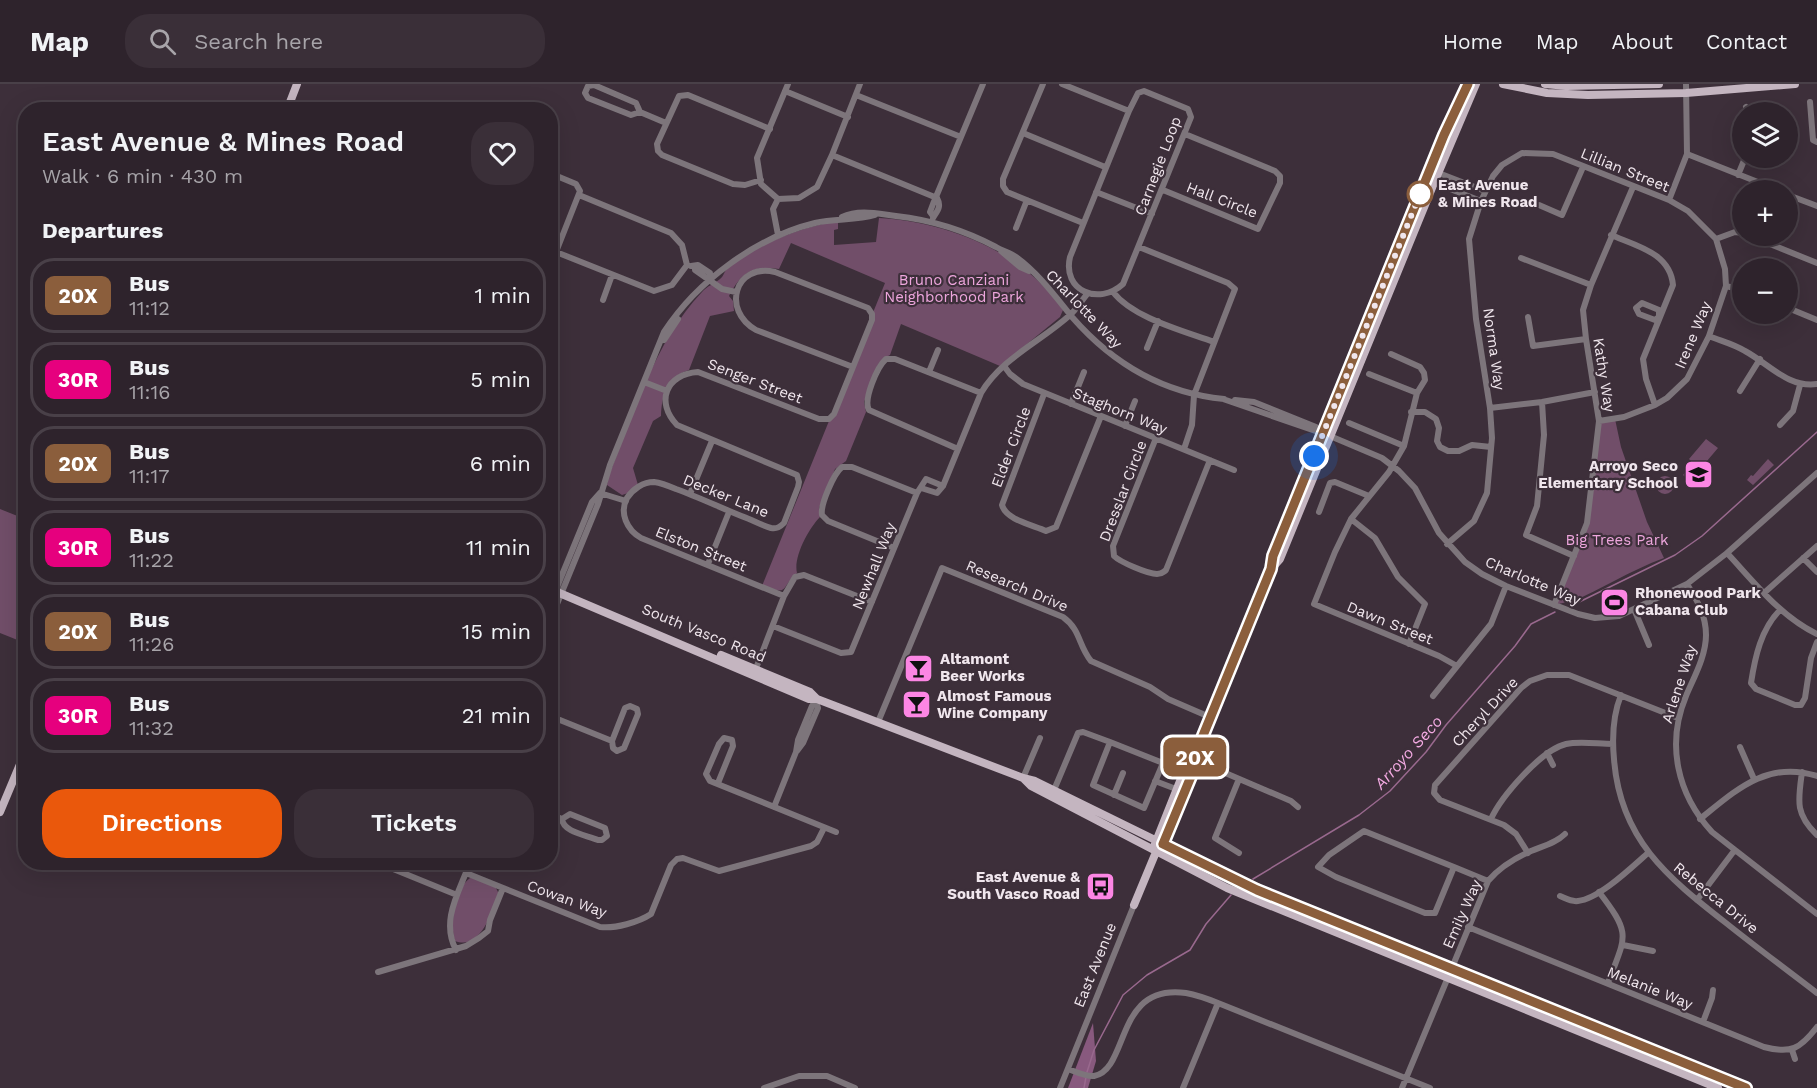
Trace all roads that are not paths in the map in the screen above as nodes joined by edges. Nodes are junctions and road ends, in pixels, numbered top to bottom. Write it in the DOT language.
graph roads {
  1 [pos="297,84"];
  2 [pos="788,84"];
  3 [pos="860,84"];
  4 [pos="983,84"];
  5 [pos="1043,84"];
  6 [pos="1062,84"];
  7 [pos="1468,84"];
  8 [pos="1476,84"];
  9 [pos="1503,84"];
  10 [pos="1659,84"];
  11 [pos="1795,84"];
  12 [pos="1588,85"];
  13 [pos="1544,88"];
  14 [pos="1686,88"];
  15 [pos="785,91"];
  16 [pos="856,95"];
  17 [pos="290,102"];
  18 [pos="1810,102"];
  19 [pos="1129,111"];
  20 [pos="640,112"];
  21 [pos="848,117"];
  22 [pos="666,123"];
  23 [pos="770,129"];
  24 [pos="1023,134"];
  25 [pos="1185,134"];
  26 [pos="962,137"];
  27 [pos="1817,142"];
  28 [pos="1687,154"];
  29 [pos="832,155"];
  30 [pos="1514,156"];
  31 [pos="1105,167"];
  32 [pos="1583,167"];
  33 [pos="1741,168"];
  34 [pos="1434,171"];
  35 [pos="1738,175"];
  36 [pos="558,176"];
  37 [pos="760,180"];
  38 [pos="1751,180"];
  39 [pos="1430,181"];
  40 [pos="1633,187"];
  41 [pos="1163,190"];
  42 [pos="1485,191"];
  43 [pos="1096,192"];
  44 [pos="579,195"];
  45 [pos="937,198"];
  46 [pos="778,199"];
  47 [pos="1798,199"];
  48 [pos="1027,200"];
  49 [pos="1669,200"];
  50 [pos="1481,201"];
  51 [pos="1539,205"];
  52 [pos="1817,206"];
  53 [pos="1152,214"];
  54 [pos="933,219"];
  55 [pos="1083,223"];
  56 [pos="1016,228"];
  57 [pos="1732,233"];
  58 [pos="778,236"];
  59 [pos="1611,236"];
  60 [pos="1716,238"];
  61 [pos="560,240"];
  62 [pos="558,243"];
  63 [pos="1775,246"];
  64 [pos="1139,247"];
  65 [pos="558,253"];
  66 [pos="1521,258"];
  67 [pos="1817,263"];
  68 [pos="691,266"];
  69 [pos="612,275"];
  70 [pos="710,280"];
  71 [pos="1592,285"];
  72 [pos="1725,286"];
  73 [pos="1732,288"];
  74 [pos="736,292"];
  75 [pos="1113,292"];
  76 [pos="1088,293"];
  77 [pos="603,300"];
  78 [pos="1798,312"];
  79 [pos="1071,315"];
  80 [pos="1528,317"];
  81 [pos="1817,320"];
  82 [pos="1158,321"];
  83 [pos="1709,336"];
  84 [pos="1586,339"];
  85 [pos="1214,342"];
  86 [pos="1147,348"];
  87 [pos="938,350"];
  88 [pos="1391,354"];
  89 [pos="1760,359"];
  90 [pos="1004,366"];
  91 [pos="853,367"];
  92 [pos="929,372"];
  93 [pos="1084,372"];
  94 [pos="1369,374"];
  95 [pos="644,382"];
  96 [pos="1817,384"];
  97 [pos="1800,385"];
  98 [pos="1740,390"];
  99 [pos="667,391"];
  100 [pos="1595,392"];
  101 [pos="981,393"];
  102 [pos="1417,393"];
  103 [pos="1044,394"];
  104 [pos="1194,395"];
  105 [pos="1135,401"];
  106 [pos="1542,402"];
  107 [pos="1071,404"];
  108 [pos="1655,405"];
  109 [pos="1490,408"];
  110 [pos="1411,412"];
  111 [pos="1101,416"];
  112 [pos="1599,422"];
  113 [pos="1349,423"];
  114 [pos="1780,425"];
  115 [pos="1125,426"];
  116 [pos="1326,435"];
  117 [pos="1156,438"];
  118 [pos="712,441"];
  119 [pos="1404,446"];
  120 [pos="1491,447"];
  121 [pos="958,449"];
  122 [pos="1184,449"];
  123 [pos="1210,460"];
  124 [pos="1392,465"];
  125 [pos="1234,470"];
  126 [pos="1817,474"];
  127 [pos="919,490"];
  128 [pos="600,493"];
  129 [pos="690,494"];
  130 [pos="1369,496"];
  131 [pos="626,501"];
  132 [pos="729,512"];
  133 [pos="1319,512"];
  134 [pos="1351,519"];
  135 [pos="1447,544"];
  136 [pos="1817,546"];
  137 [pos="894,548"];
  138 [pos="1727,553"];
  139 [pos="1574,556"];
  140 [pos="1803,558"];
  141 [pos="708,564"];
  142 [pos="1817,572"];
  143 [pos="1687,584"];
  144 [pos="1506,586"];
  145 [pos="558,587"];
  146 [pos="558,592"];
  147 [pos="1764,593"];
  148 [pos="784,596"];
  149 [pos="872,602"];
  150 [pos="1557,606"];
  151 [pos="1634,609"];
  152 [pos="1780,610"];
  153 [pos="773,626"];
  154 [pos="1817,634"];
  155 [pos="1817,642"];
  156 [pos="1409,644"];
  157 [pos="1649,645"];
  158 [pos="1457,666"];
  159 [pos="755,671"];
  160 [pos="1621,695"];
  161 [pos="1433,696"];
  162 [pos="817,701"];
  163 [pos="1212,718"];
  164 [pos="1678,718"];
  165 [pos="558,719"];
  166 [pos="878,722"];
  167 [pos="1040,738"];
  168 [pos="612,741"];
  169 [pos="1110,742"];
  170 [pos="1613,744"];
  171 [pos="1740,747"];
  172 [pos="1547,753"];
  173 [pos="1192,763"];
  174 [pos="1553,765"];
  175 [pos="18,769"];
  176 [pos="1802,772"];
  177 [pos="1124,773"];
  178 [pos="1817,776"];
  179 [pos="1023,778"];
  180 [pos="1239,779"];
  181 [pos="1754,779"];
  182 [pos="1155,781"];
  183 [pos="718,783"];
  184 [pos="1176,789"];
  185 [pos="1054,790"];
  186 [pos="1114,795"];
  187 [pos="774,807"];
  188 [pos="1298,807"];
  189 [pos="0,812"];
  190 [pos="558,817"];
  191 [pos="562,819"];
  192 [pos="1491,819"];
  193 [pos="1700,819"];
  194 [pos="824,828"];
  195 [pos="836,832"];
  196 [pos="1565,834"];
  197 [pos="1817,835"];
  198 [pos="1159,843"];
  199 [pos="1734,850"];
  200 [pos="1156,852"];
  201 [pos="1239,853"];
  202 [pos="1528,853"];
  203 [pos="1648,853"];
  204 [pos="1454,867"];
  205 [pos="395,870"];
  206 [pos="467,870"];
  207 [pos="466,873"];
  208 [pos="1488,881"];
  209 [pos="503,888"];
  210 [pos="1599,892"];
  211 [pos="457,896"];
  212 [pos="1560,896"];
  213 [pos="1696,900"];
  214 [pos="1134,905"];
  215 [pos="1817,914"];
  216 [pos="1468,927"];
  217 [pos="1623,945"];
  218 [pos="456,950"];
  219 [pos="1653,951"];
  220 [pos="1452,968"];
  221 [pos="378,972"];
  222 [pos="1448,978"];
  223 [pos="1608,983"];
  224 [pos="1713,990"];
  225 [pos="1817,993"];
  226 [pos="1218,1003"];
  227 [pos="1703,1022"];
  228 [pos="1817,1027"];
  229 [pos="1792,1050"];
  230 [pos="1795,1059"];
  231 [pos="1068,1069"];
  232 [pos="1406,1078"];
  233 [pos="764,1088"];
  234 [pos="855,1088"];
  235 [pos="1060,1088"];
  236 [pos="1183,1088"];
  237 [pos="1402,1088"];
  238 [pos="1430,1088"];
  239 [pos="1718,1088"];
  240 [pos="1747,1088"];
  1 -- 17 [label="main road"];
  2 -- 15 [label="street"];
  3 -- 16 [label="street"];
  4 -- 26 [label="street"];
  5 -- 24 [label="street"];
  6 -- 19 [label="street"];
  7 -- 34 [label="main road, East Avenue"];
  8 -- 34 [label="main road, East Avenue"];
  9 -- 13 [label="main road"];
  10 -- 12 [label="main road"];
  11 -- 14 [label="main road"];
  12 -- 13 [label="main road"];
  13 -- 14 [label="main road"];
  14 -- 28 [label="street"];
  15 -- 21 [label="street"];
  15 -- 23 [label="street"];
  16 -- 21 [label="street"];
  16 -- 26 [label="street"];
  18 -- 27 [label="street"];
  19 -- 25 [label="street, Carnegie Loop"];
  19 -- 31 [label="street, Carnegie Loop"];
  20 -- 20 [label="street"];
  20 -- 22 [label="street"];
  21 -- 29 [label="street"];
  22 -- 23 [label="street"];
  22 -- 37 [label="street"];
  23 -- 37 [label="street"];
  24 -- 31 [label="street"];
  24 -- 48 [label="street"];
  25 -- 41 [label="street, Carnegie Loop"];
  25 -- 41 [label="street, Hall Circle"];
  26 -- 45 [label="street"];
  28 -- 35 [label="street"];
  28 -- 49 [label="street"];
  29 -- 45 [label="street"];
  29 -- 46 [label="street"];
  30 -- 32 [label="street, Lillian Street"];
  30 -- 42 [label="street, Norma Way"];
  31 -- 43 [label="street, Carnegie Loop"];
  32 -- 40 [label="street, Lillian Street"];
  32 -- 51 [label="street"];
  33 -- 35 [label="street"];
  34 -- 39 [label="main road, East Avenue"];
  34 -- 42 [label="street"];
  35 -- 38 [label="street"];
  36 -- 44 [label="street"];
  37 -- 46 [label="street"];
  39 -- 50 [label="street"];
  39 -- 116 [label="main road, East Avenue"];
  40 -- 49 [label="street, Lillian Street"];
  40 -- 59 [label="street, Kathy Way"];
  41 -- 53 [label="street, Carnegie Loop"];
  42 -- 50 [label="street, Norma Way"];
  43 -- 53 [label="street"];
  43 -- 55 [label="street, Carnegie Loop"];
  44 -- 61 [label="street"];
  44 -- 68 [label="street"];
  45 -- 54 [label="street"];
  46 -- 58 [label="street"];
  47 -- 52 [label="street"];
  48 -- 55 [label="street"];
  48 -- 56 [label="street"];
  49 -- 60 [label="street, Lillian Street"];
  50 -- 109 [label="street, Norma Way"];
  53 -- 64 [label="street, Carnegie Loop"];
  54 -- 58 [label="street, Charlotte Way"];
  54 -- 79 [label="street, Charlotte Way"];
  55 -- 76 [label="street, Carnegie Loop"];
  57 -- 60 [label="street"];
  58 -- 70 [label="street, Charlotte Way"];
  59 -- 71 [label="street, Kathy Way"];
  59 -- 108 [label="street"];
  60 -- 72 [label="street, Irene Way"];
  61 -- 62 [label="street"];
  63 -- 67 [label="street"];
  64 -- 75 [label="street, Carnegie Loop"];
  64 -- 85 [label="street"];
  65 -- 69 [label="street"];
  66 -- 71 [label="street"];
  68 -- 69 [label="street"];
  68 -- 70 [label="street"];
  68 -- 70 [label="street"];
  69 -- 77 [label="street"];
  70 -- 74 [label="street"];
  70 -- 95 [label="street, Charlotte Way"];
  71 -- 84 [label="street, Kathy Way"];
  72 -- 73 [label="street"];
  72 -- 83 [label="street, Irene Way"];
  74 -- 91 [label="street"];
  74 -- 91 [label="street"];
  75 -- 76 [label="street"];
  75 -- 82 [label="street"];
  76 -- 79 [label="street"];
  78 -- 81 [label="street"];
  79 -- 90 [label="street"];
  79 -- 104 [label="street, Charlotte Way"];
  80 -- 84 [label="street"];
  82 -- 85 [label="street"];
  82 -- 86 [label="street"];
  83 -- 89 [label="street"];
  83 -- 108 [label="street, Irene Way"];
  84 -- 100 [label="street, Kathy Way"];
  85 -- 104 [label="street"];
  87 -- 92 [label="street"];
  88 -- 102 [label="street"];
  89 -- 97 [label="street"];
  89 -- 98 [label="street"];
  90 -- 101 [label="street"];
  90 -- 103 [label="street, Staghorn Way"];
  91 -- 99 [label="street, Senger Street"];
  92 -- 101 [label="street"];
  92 -- 121 [label="street"];
  93 -- 107 [label="street"];
  94 -- 102 [label="street"];
  95 -- 99 [label="street"];
  95 -- 128 [label="street, Charlotte Way"];
  96 -- 97 [label="street"];
  97 -- 114 [label="street"];
  99 -- 118 [label="street, Decker Lane"];
  100 -- 106 [label="street"];
  100 -- 112 [label="street, Kathy Way"];
  101 -- 121 [label="street"];
  102 -- 110 [label="street"];
  103 -- 107 [label="street, Staghorn Way"];
  103 -- 111 [label="street, Elder Circle"];
  104 -- 116 [label="street, Charlotte Way"];
  104 -- 122 [label="street"];
  105 -- 115 [label="street"];
  106 -- 109 [label="street"];
  106 -- 139 [label="street"];
  107 -- 111 [label="street, Staghorn Way"];
  108 -- 112 [label="street, Irene Way"];
  109 -- 120 [label="street, Norma Way"];
  110 -- 119 [label="street"];
  110 -- 120 [label="street"];
  111 -- 115 [label="street, Staghorn Way"];
  112 -- 139 [label="street, Kathy Way"];
  113 -- 119 [label="street"];
  115 -- 117 [label="street, Staghorn Way"];
  116 -- 124 [label="street, Charlotte Way"];
  116 -- 163 [label="main road, East Avenue"];
  117 -- 122 [label="street, Staghorn Way"];
  117 -- 123 [label="street, Dresslar Circle"];
  118 -- 129 [label="street"];
  118 -- 132 [label="street, Decker Lane"];
  119 -- 124 [label="street"];
  120 -- 135 [label="street, Norma Way"];
  121 -- 127 [label="street"];
  122 -- 123 [label="street, Staghorn Way"];
  123 -- 125 [label="street, Staghorn Way"];
  124 -- 130 [label="street"];
  124 -- 135 [label="street, Charlotte Way"];
  126 -- 138 [label="street, Charlotte Way"];
  127 -- 137 [label="street, Newhall Way"];
  127 -- 137 [label="street"];
  128 -- 131 [label="street"];
  128 -- 145 [label="street, Charlotte Way"];
  129 -- 131 [label="street, Decker Lane"];
  129 -- 132 [label="street, Decker Lane"];
  130 -- 133 [label="street"];
  130 -- 134 [label="street"];
  131 -- 141 [label="street, Elston Street"];
  132 -- 141 [label="street"];
  134 -- 156 [label="street"];
  134 -- 156 [label="street, Dawn Street"];
  135 -- 144 [label="street, Charlotte Way"];
  136 -- 140 [label="street"];
  137 -- 149 [label="street, Newhall Way"];
  138 -- 143 [label="street, Charlotte Way"];
  138 -- 147 [label="street"];
  139 -- 150 [label="street, Kathy Way"];
  140 -- 142 [label="street"];
  140 -- 147 [label="street"];
  141 -- 148 [label="street, Elston Street"];
  143 -- 151 [label="street, Charlotte Way"];
  143 -- 164 [label="street, Arlene Way"];
  144 -- 150 [label="street, Charlotte Way"];
  144 -- 158 [label="street"];
  146 -- 159 [label="main road, South Vasco Road"];
  147 -- 152 [label="street"];
  148 -- 149 [label="street"];
  148 -- 153 [label="street"];
  149 -- 153 [label="street, Newhall Way"];
  150 -- 151 [label="street, Charlotte Way"];
  151 -- 157 [label="street"];
  152 -- 154 [label="street"];
  152 -- 155 [label="street"];
  153 -- 159 [label="street"];
  156 -- 158 [label="street, Dawn Street"];
  158 -- 161 [label="street"];
  159 -- 162 [label="main road, South Vasco Road"];
  160 -- 164 [label="street, Cheryl Drive"];
  160 -- 170 [label="street, Rebecca Drive"];
  160 -- 192 [label="street, Cheryl Drive"];
  162 -- 166 [label="main road, South Vasco Road"];
  162 -- 187 [label="street"];
  163 -- 166 [label="street, Research Drive"];
  163 -- 173 [label="main road, East Avenue"];
  164 -- 193 [label="street, Arlene Way"];
  165 -- 168 [label="street"];
  166 -- 179 [label="main road, South Vasco Road"];
  167 -- 179 [label="street"];
  168 -- 168 [label="street"];
  169 -- 182 [label="street"];
  169 -- 185 [label="street"];
  169 -- 186 [label="street"];
  170 -- 172 [label="street"];
  170 -- 203 [label="street, Rebecca Drive"];
  171 -- 181 [label="street"];
  172 -- 174 [label="street"];
  172 -- 192 [label="street"];
  173 -- 180 [label="street"];
  173 -- 184 [label="main road, East Avenue"];
  173 -- 198 [label="main road, East Avenue"];
  175 -- 189 [label="main road"];
  176 -- 178 [label="street"];
  176 -- 181 [label="street"];
  176 -- 197 [label="street"];
  177 -- 186 [label="street"];
  179 -- 185 [label="main road, South Vasco Road"];
  179 -- 200 [label="main road, South Vasco Road"];
  180 -- 188 [label="street"];
  180 -- 201 [label="street"];
  181 -- 193 [label="street"];
  182 -- 184 [label="street"];
  182 -- 186 [label="street"];
  183 -- 183 [label="street"];
  183 -- 187 [label="street"];
  184 -- 198 [label="main road, East Avenue"];
  185 -- 198 [label="main road, South Vasco Road"];
  187 -- 194 [label="street"];
  190 -- 191 [label="street"];
  191 -- 191 [label="street"];
  192 -- 202 [label="street, Cheryl Drive"];
  193 -- 199 [label="street, Arlene Way"];
  194 -- 195 [label="street"];
  194 -- 209 [label="street, Cowan Way"];
  196 -- 202 [label="street, Emily Way"];
  198 -- 200 [label="main road, East Avenue"];
  198 -- 220 [label="main road, South Vasco Road"];
  199 -- 213 [label="street"];
  199 -- 215 [label="street, Arlene Way"];
  200 -- 214 [label="main road, East Avenue"];
  200 -- 222 [label="main road, South Vasco Road"];
  202 -- 208 [label="street, Emily Way"];
  203 -- 210 [label="street"];
  203 -- 213 [label="street, Rebecca Drive"];
  204 -- 204 [label="street"];
  204 -- 208 [label="street"];
  205 -- 211 [label="street"];
  206 -- 207 [label="street"];
  207 -- 209 [label="street, Cowan Way"];
  207 -- 211 [label="street"];
  208 -- 216 [label="street, Emily Way"];
  209 -- 218 [label="street"];
  210 -- 212 [label="street"];
  210 -- 217 [label="street"];
  211 -- 218 [label="street"];
  213 -- 225 [label="street, Rebecca Drive"];
  214 -- 231 [label="street, East Avenue"];
  216 -- 220 [label="street, Emily Way"];
  216 -- 223 [label="street, Melanie Way"];
  217 -- 219 [label="street"];
  217 -- 223 [label="street"];
  218 -- 221 [label="street"];
  220 -- 222 [label="street, Emily Way"];
  220 -- 240 [label="main road, South Vasco Road"];
  222 -- 232 [label="street, Emily Way"];
  222 -- 239 [label="main road, South Vasco Road"];
  223 -- 227 [label="street, Melanie Way"];
  224 -- 227 [label="street"];
  226 -- 231 [label="street"];
  226 -- 232 [label="street"];
  226 -- 236 [label="street"];
  227 -- 229 [label="street, Melanie Way"];
  228 -- 229 [label="street"];
  229 -- 230 [label="street"];
  231 -- 235 [label="street, East Avenue"];
  232 -- 237 [label="street, Emily Way"];
  232 -- 238 [label="street"];
  233 -- 234 [label="street"];
}
